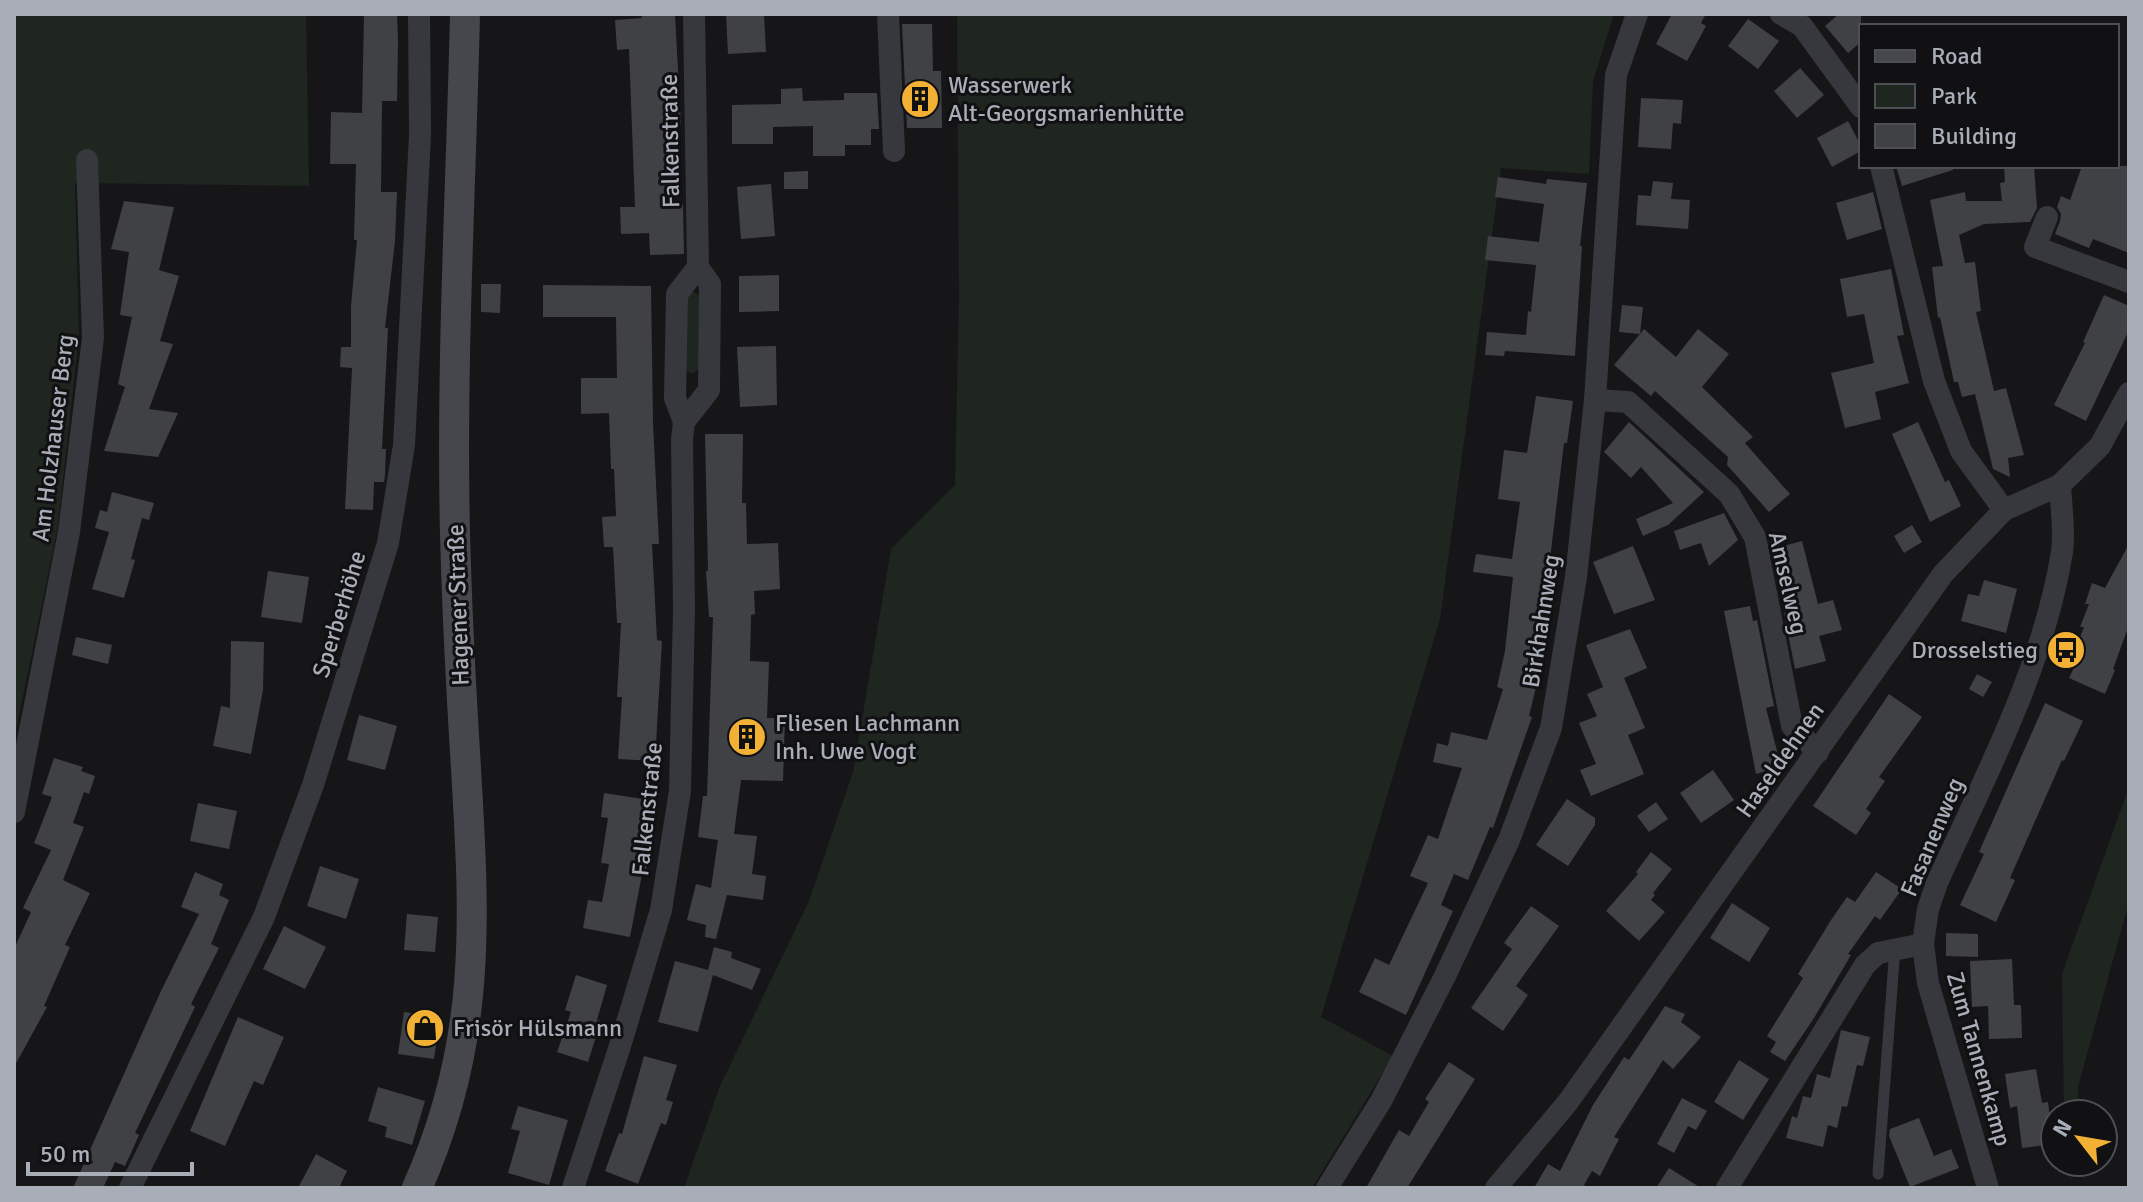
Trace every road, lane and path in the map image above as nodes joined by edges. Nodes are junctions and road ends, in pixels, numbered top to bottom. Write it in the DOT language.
graph roads {
  1 [pos="419,14"];
  2 [pos="465,14"];
  3 [pos="694,14"];
  4 [pos="888,14"];
  5 [pos="1637,14"];
  6 [pos="1781,14"];
  7 [pos="1859,104"];
  8 [pos="894,151"];
  9 [pos="87,160"];
  10 [pos="1881,168"];
  11 [pos="2047,217"];
  12 [pos="698,267"];
  13 [pos="2129,282"];
  14 [pos="2129,393"];
  15 [pos="1595,400"];
  16 [pos="684,422"];
  17 [pos="2060,485"];
  18 [pos="2004,510"];
  19 [pos="1818,752"];
  20 [pos="14,812"];
  21 [pos="1923,944"];
  22 [pos="1895,948"];
  23 [pos="1878,1174"];
  24 [pos="130,1188"];
  25 [pos="417,1188"];
  26 [pos="573,1188"];
  27 [pos="1327,1188"];
  28 [pos="1496,1188"];
  29 [pos="1727,1188"];
  30 [pos="1988,1188"];
  1 -- 24 [label="street, Sperberhöhe"];
  2 -- 25 [label="main road, Hagener Straße"];
  3 -- 12 [label="street, Falkenstraße"];
  4 -- 8 [label="street"];
  5 -- 15 [label="street, Birkhahnweg"];
  6 -- 7 [label="street"];
  9 -- 20 [label="street, Am Holzhauser Berg"];
  10 -- 18 [label="street"];
  11 -- 13 [label="street"];
  12 -- 16 [label="street, Falkenstraße"];
  12 -- 16 [label="street, Falkenstraße"];
  14 -- 17 [label="street, Haseldehnen"];
  15 -- 19 [label="street, Amselweg"];
  15 -- 27 [label="street, Birkhahnweg"];
  16 -- 26 [label="street, Falkenstraße"];
  17 -- 18 [label="street, Haseldehnen"];
  17 -- 21 [label="street, Fasanenweg"];
  18 -- 19 [label="street, Haseldehnen"];
  19 -- 28 [label="street, Haseldehnen"];
  21 -- 22 [label="street"];
  21 -- 30 [label="street, Zum Tannenkamp"];
  22 -- 23 [label="lane"];
  22 -- 29 [label="street"];
}
